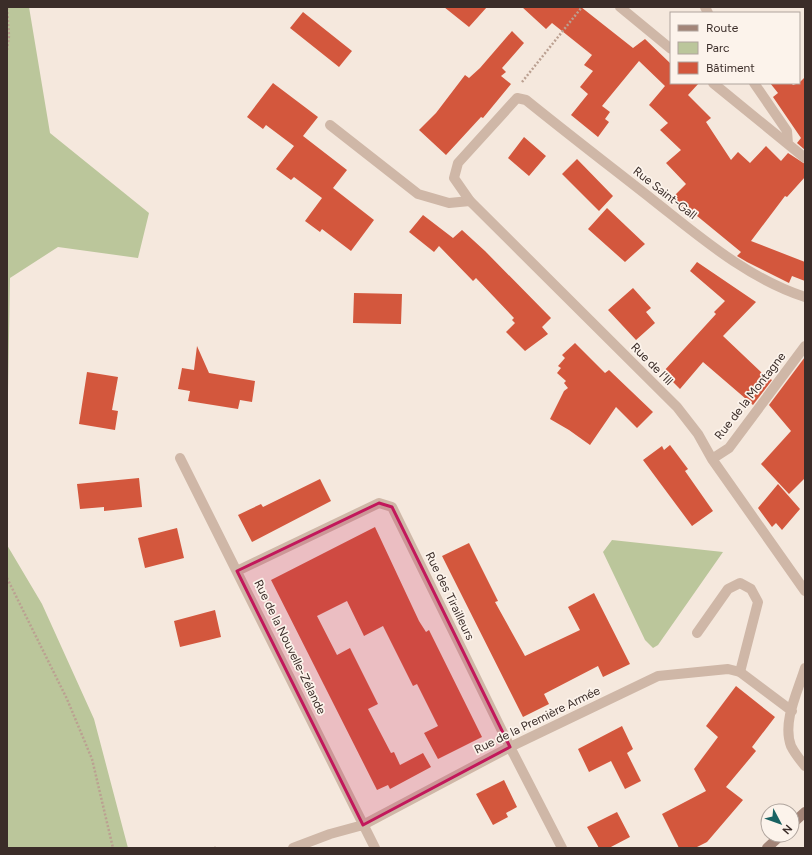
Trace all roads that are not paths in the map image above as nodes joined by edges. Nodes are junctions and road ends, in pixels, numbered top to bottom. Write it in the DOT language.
graph roads {
  1 [pos="620,7"];
  2 [pos="670,48"];
  3 [pos="714,84"];
  4 [pos="755,84"];
  5 [pos="330,125"];
  6 [pos="788,144"];
  7 [pos="805,158"];
  8 [pos="454,178"];
  9 [pos="470,201"];
  10 [pos="805,298"];
  11 [pos="805,346"];
  12 [pos="180,458"];
  13 [pos="712,459"];
  14 [pos="237,571"];
  15 [pos="805,591"];
  16 [pos="697,633"];
  17 [pos="805,668"];
  18 [pos="740,672"];
  19 [pos="792,711"];
  20 [pos="510,747"];
  21 [pos="805,766"];
  22 [pos="363,825"];
  23 [pos="293,848"];
  24 [pos="375,848"];
  25 [pos="562,848"];
  1 -- 2 [label="street"];
  3 -- 6 [label="street"];
  4 -- 6 [label="street"];
  5 -- 9 [label="street"];
  6 -- 7 [label="street"];
  8 -- 9 [label="street, Rue de l'Ill"];
  8 -- 10 [label="street, Rue Saint-Gall"];
  9 -- 13 [label="street, Rue de l'Ill"];
  11 -- 13 [label="street, Rue de la Montagne"];
  12 -- 14 [label="street, Rue de la Nouvelle-Zélande"];
  13 -- 15 [label="street, Rue de l'Ill"];
  14 -- 20 [label="street, Rue des Tirailleurs"];
  14 -- 22 [label="street, Rue de la Nouvelle-Zélande"];
  16 -- 18 [label="street"];
  17 -- 19 [label="street"];
  18 -- 19 [label="street"];
  18 -- 20 [label="street, Rue de la Première Armée"];
  19 -- 21 [label="street"];
  20 -- 22 [label="street, Rue de la Première Armée"];
  20 -- 25 [label="street, Rue des Tirailleurs"];
  22 -- 23 [label="street, Rue de la Première Armée"];
  22 -- 24 [label="street, Rue de la Nouvelle-Zélande"];
}
